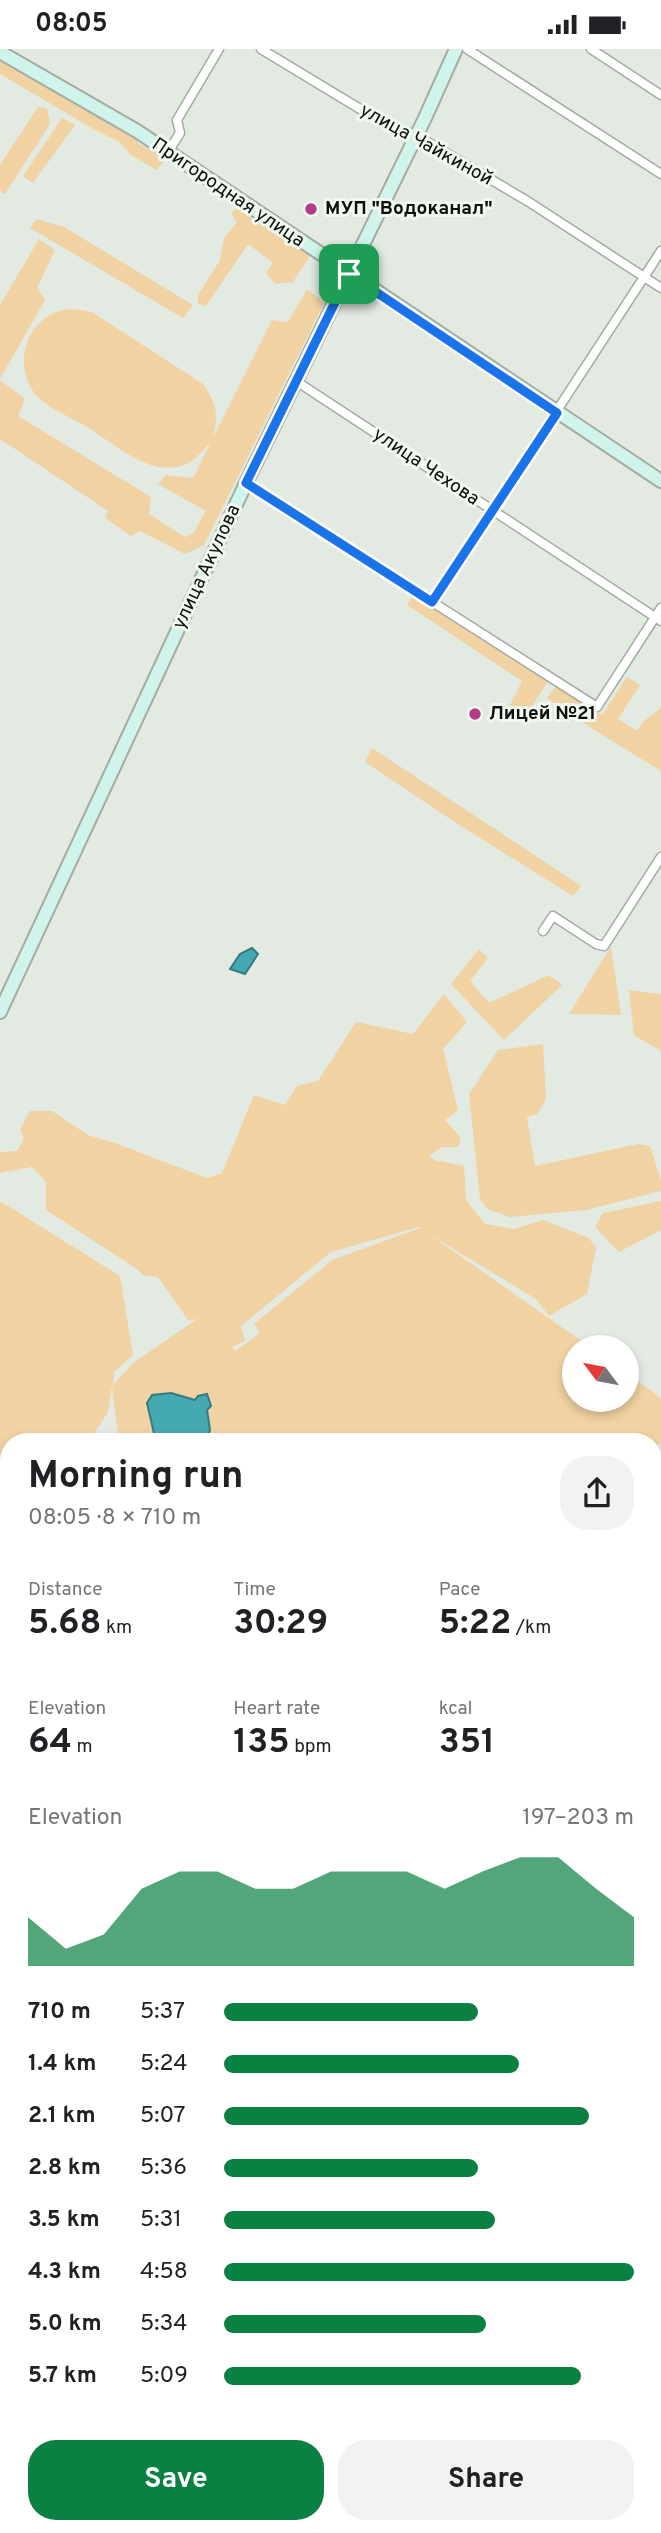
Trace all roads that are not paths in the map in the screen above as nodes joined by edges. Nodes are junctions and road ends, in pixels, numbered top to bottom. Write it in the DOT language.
graph roads {
  1 [pos="219,49"];
  2 [pos="261,49"];
  3 [pos="456,49"];
  4 [pos="467,49"];
  5 [pos="591,49"];
  6 [pos="0,51"];
  7 [pos="661,95"];
  8 [pos="416,135"];
  9 [pos="168,152"];
  10 [pos="661,174"];
  11 [pos="661,251"];
  12 [pos="349,274"];
  13 [pos="644,278"];
  14 [pos="661,288"];
  15 [pos="296,381"];
  16 [pos="557,413"];
  17 [pos="661,481"];
  18 [pos="246,483"];
  19 [pos="492,511"];
  20 [pos="432,602"];
  21 [pos="661,608"];
  22 [pos="658,619"];
  23 [pos="661,857"];
  24 [pos="543,931"];
  25 [pos="0,1012"];
  1 -- 9 [label="street"];
  2 -- 8 [label="street, улица Чайкиной"];
  3 -- 8 [label="main road, улица Акулова"];
  4 -- 10 [label="street"];
  5 -- 7 [label="street"];
  6 -- 9 [label="main road, Пригородная улица"];
  8 -- 12 [label="main road, улица Акулова"];
  8 -- 13 [label="street, улица Чайкиной"];
  9 -- 12 [label="main road, Пригородная улица"];
  11 -- 13 [label="street"];
  12 -- 15 [label="main road, улица Акулова"];
  12 -- 16 [label="main road, Пригородная улица"];
  13 -- 14 [label="street, улица Чайкиной"];
  13 -- 16 [label="street"];
  15 -- 18 [label="main road, улица Акулова"];
  15 -- 19 [label="street, улица Чехова"];
  16 -- 17 [label="main road, Пригородная улица"];
  16 -- 19 [label="street"];
  18 -- 20 [label="street"];
  18 -- 25 [label="main road, улица Акулова"];
  19 -- 20 [label="street"];
  19 -- 22 [label="street, улица Чехова"];
  20 -- 22 [label="street"];
  21 -- 22 [label="street"];
  23 -- 24 [label="street"];
}
